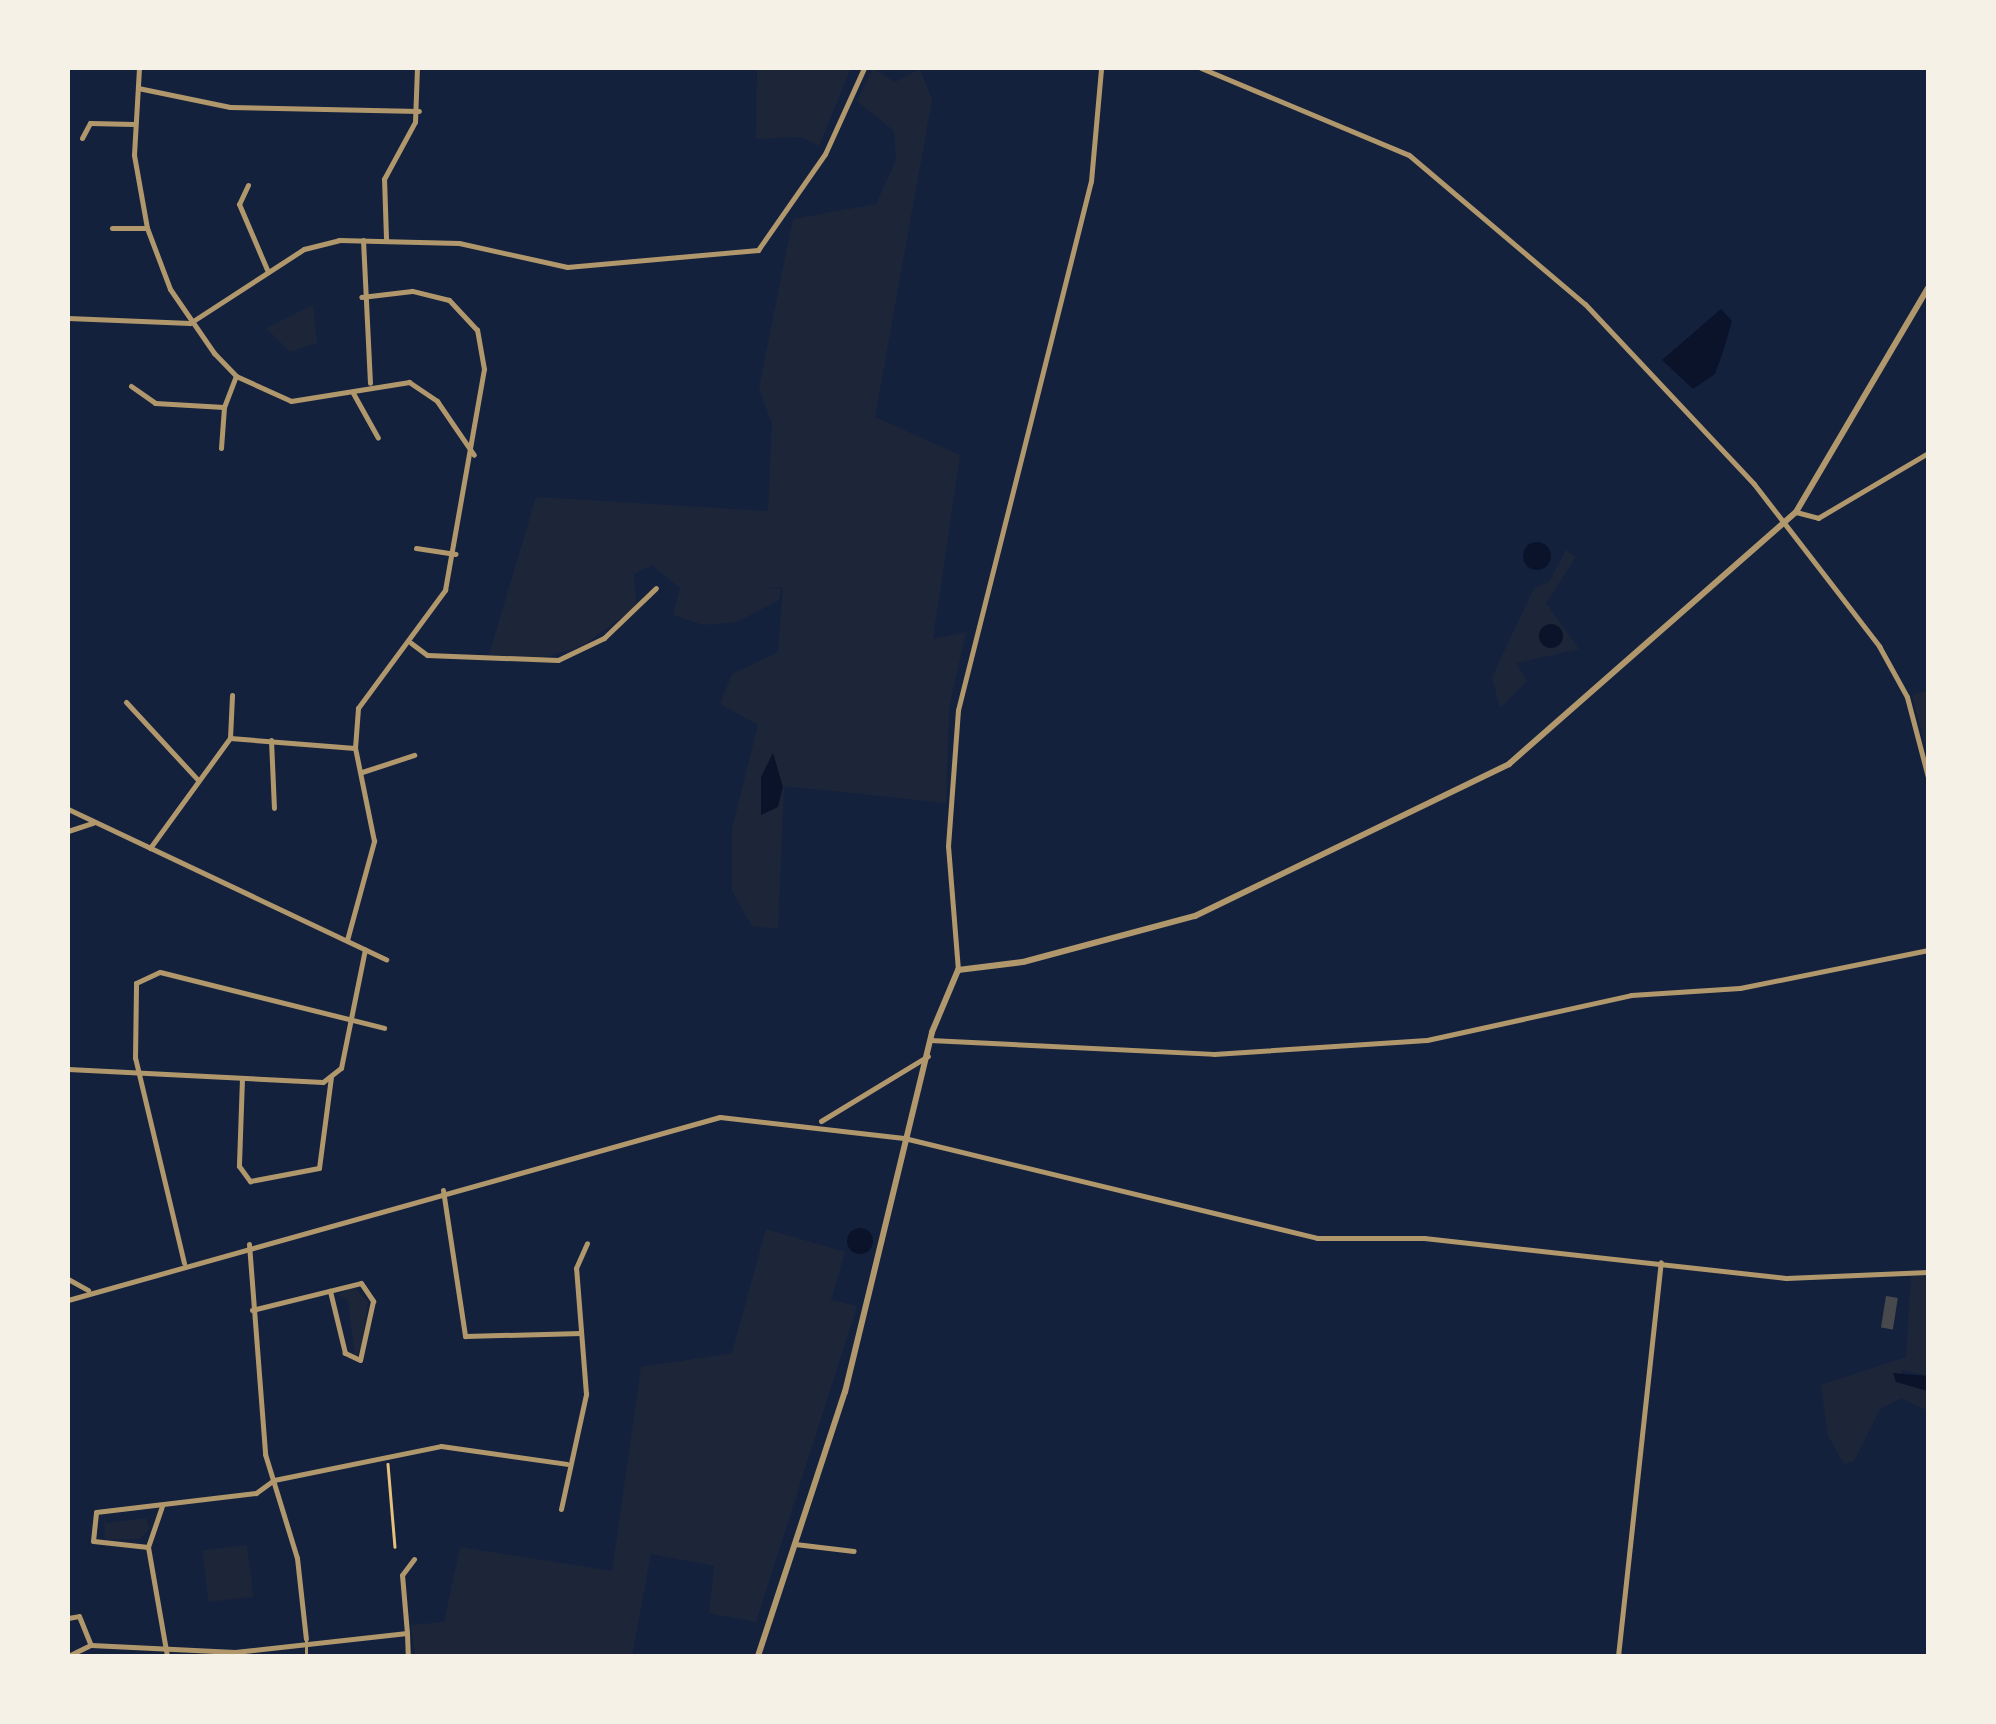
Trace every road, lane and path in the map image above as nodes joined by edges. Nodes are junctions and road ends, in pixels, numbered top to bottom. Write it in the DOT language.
graph roads {
  1 [pos="139,68"];
  2 [pos="417,68"];
  3 [pos="864,68"];
  4 [pos="1101,68"];
  5 [pos="1201,68"];
  6 [pos="138,88"];
  7 [pos="418,110"];
  8 [pos="134,124"];
  9 [pos="82,138"];
  10 [pos="248,185"];
  11 [pos="112,228"];
  12 [pos="147,228"];
  13 [pos="386,238"];
  14 [pos="364,240"];
  15 [pos="268,272"];
  16 [pos="1928,288"];
  17 [pos="361,297"];
  18 [pos="68,318"];
  19 [pos="190,323"];
  20 [pos="236,376"];
  21 [pos="370,383"];
  22 [pos="131,386"];
  23 [pos="354,393"];
  24 [pos="224,407"];
  25 [pos="378,438"];
  26 [pos="221,448"];
  27 [pos="1928,452"];
  28 [pos="476,457"];
  29 [pos="1796,512"];
  30 [pos="1786,523"];
  31 [pos="416,548"];
  32 [pos="456,554"];
  33 [pos="656,588"];
  34 [pos="410,643"];
  35 [pos="232,694"];
  36 [pos="126,702"];
  37 [pos="230,738"];
  38 [pos="270,740"];
  39 [pos="355,748"];
  40 [pos="414,755"];
  41 [pos="362,772"];
  42 [pos="1928,776"];
  43 [pos="197,779"];
  44 [pos="274,808"];
  45 [pos="68,809"];
  46 [pos="96,822"];
  47 [pos="68,831"];
  48 [pos="150,848"];
  49 [pos="346,940"];
  50 [pos="365,949"];
  51 [pos="1928,950"];
  52 [pos="386,960"];
  53 [pos="958,970"];
  54 [pos="351,1019"];
  55 [pos="384,1028"];
  56 [pos="930,1040"];
  57 [pos="928,1056"];
  58 [pos="68,1069"];
  59 [pos="142,1073"];
  60 [pos="331,1077"];
  61 [pos="242,1078"];
  62 [pos="821,1122"];
  63 [pos="912,1142"];
  64 [pos="443,1190"];
  65 [pos="587,1243"];
  66 [pos="248,1244"];
  67 [pos="1661,1262"];
  68 [pos="184,1263"];
  69 [pos="1928,1272"];
  70 [pos="68,1279"];
  71 [pos="330,1291"];
  72 [pos="91,1292"];
  73 [pos="68,1300"];
  74 [pos="252,1310"];
  75 [pos="581,1333"];
  76 [pos="388,1464"];
  77 [pos="567,1464"];
  78 [pos="274,1480"];
  79 [pos="162,1506"];
  80 [pos="561,1510"];
  81 [pos="792,1543"];
  82 [pos="148,1547"];
  83 [pos="395,1547"];
  84 [pos="854,1551"];
  85 [pos="414,1560"];
  86 [pos="68,1618"];
  87 [pos="406,1633"];
  88 [pos="306,1639"];
  89 [pos="90,1645"];
  90 [pos="166,1646"];
  91 [pos="68,1656"];
  92 [pos="167,1656"];
  93 [pos="306,1656"];
  94 [pos="408,1656"];
  95 [pos="758,1656"];
  96 [pos="1618,1656"];
  1 -- 6 [label="street"];
  2 -- 7 [label="street"];
  3 -- 13 [label="street"];
  4 -- 53 [label="street"];
  5 -- 30 [label="street"];
  6 -- 7 [label="street"];
  6 -- 8 [label="street"];
  7 -- 13 [label="street"];
  8 -- 9 [label="street"];
  8 -- 12 [label="street"];
  10 -- 15 [label="street"];
  11 -- 12 [label="street"];
  12 -- 19 [label="street"];
  13 -- 14 [label="street"];
  14 -- 15 [label="street"];
  14 -- 17 [label="street"];
  15 -- 19 [label="street"];
  16 -- 29 [label="street"];
  17 -- 21 [label="street"];
  17 -- 28 [label="street"];
  18 -- 19 [label="street"];
  19 -- 20 [label="street"];
  20 -- 23 [label="street"];
  20 -- 24 [label="street"];
  21 -- 23 [label="street"];
  21 -- 28 [label="street"];
  22 -- 24 [label="street"];
  23 -- 25 [label="street"];
  24 -- 26 [label="street"];
  27 -- 29 [label="street"];
  28 -- 32 [label="street"];
  29 -- 30 [label="street"];
  30 -- 42 [label="street"];
  30 -- 53 [label="street"];
  31 -- 32 [label="street"];
  32 -- 34 [label="street"];
  33 -- 34 [label="street"];
  34 -- 39 [label="street"];
  35 -- 37 [label="street"];
  36 -- 43 [label="street"];
  37 -- 38 [label="street"];
  37 -- 43 [label="street"];
  38 -- 39 [label="street"];
  38 -- 44 [label="street"];
  39 -- 41 [label="street"];
  40 -- 41 [label="street"];
  41 -- 49 [label="street"];
  43 -- 48 [label="street"];
  45 -- 46 [label="street"];
  46 -- 47 [label="street"];
  46 -- 48 [label="street"];
  48 -- 49 [label="street"];
  49 -- 50 [label="street"];
  50 -- 52 [label="street"];
  50 -- 54 [label="street"];
  51 -- 56 [label="street"];
  53 -- 56 [label="street"];
  54 -- 55 [label="street"];
  54 -- 59 [label="street"];
  54 -- 60 [label="street"];
  56 -- 57 [label="street"];
  57 -- 62 [label="street"];
  57 -- 63 [label="street"];
  58 -- 59 [label="street"];
  59 -- 61 [label="street"];
  59 -- 68 [label="street"];
  60 -- 61 [label="street"];
  60 -- 61 [label="street"];
  62 -- 63 [label="street"];
  62 -- 64 [label="street"];
  63 -- 67 [label="street"];
  63 -- 81 [label="street"];
  64 -- 66 [label="street"];
  64 -- 75 [label="street"];
  65 -- 75 [label="street"];
  66 -- 68 [label="street"];
  66 -- 74 [label="street"];
  67 -- 69 [label="street"];
  67 -- 96 [label="street"];
  68 -- 72 [label="street"];
  70 -- 72 [label="street"];
  71 -- 71 [label="street"];
  71 -- 74 [label="street"];
  72 -- 73 [label="street"];
  74 -- 78 [label="street"];
  75 -- 77 [label="street"];
  76 -- 83 [label="path"];
  77 -- 78 [label="street"];
  77 -- 80 [label="street"];
  78 -- 79 [label="street"];
  78 -- 88 [label="street"];
  79 -- 82 [label="street"];
  79 -- 82 [label="street"];
  81 -- 84 [label="street"];
  81 -- 95 [label="street"];
  82 -- 90 [label="street"];
  85 -- 87 [label="street"];
  86 -- 89 [label="street"];
  87 -- 88 [label="street"];
  87 -- 94 [label="street"];
  88 -- 90 [label="street"];
  88 -- 93 [label="lane"];
  89 -- 90 [label="street"];
  89 -- 91 [label="street"];
  90 -- 92 [label="street"];
}
